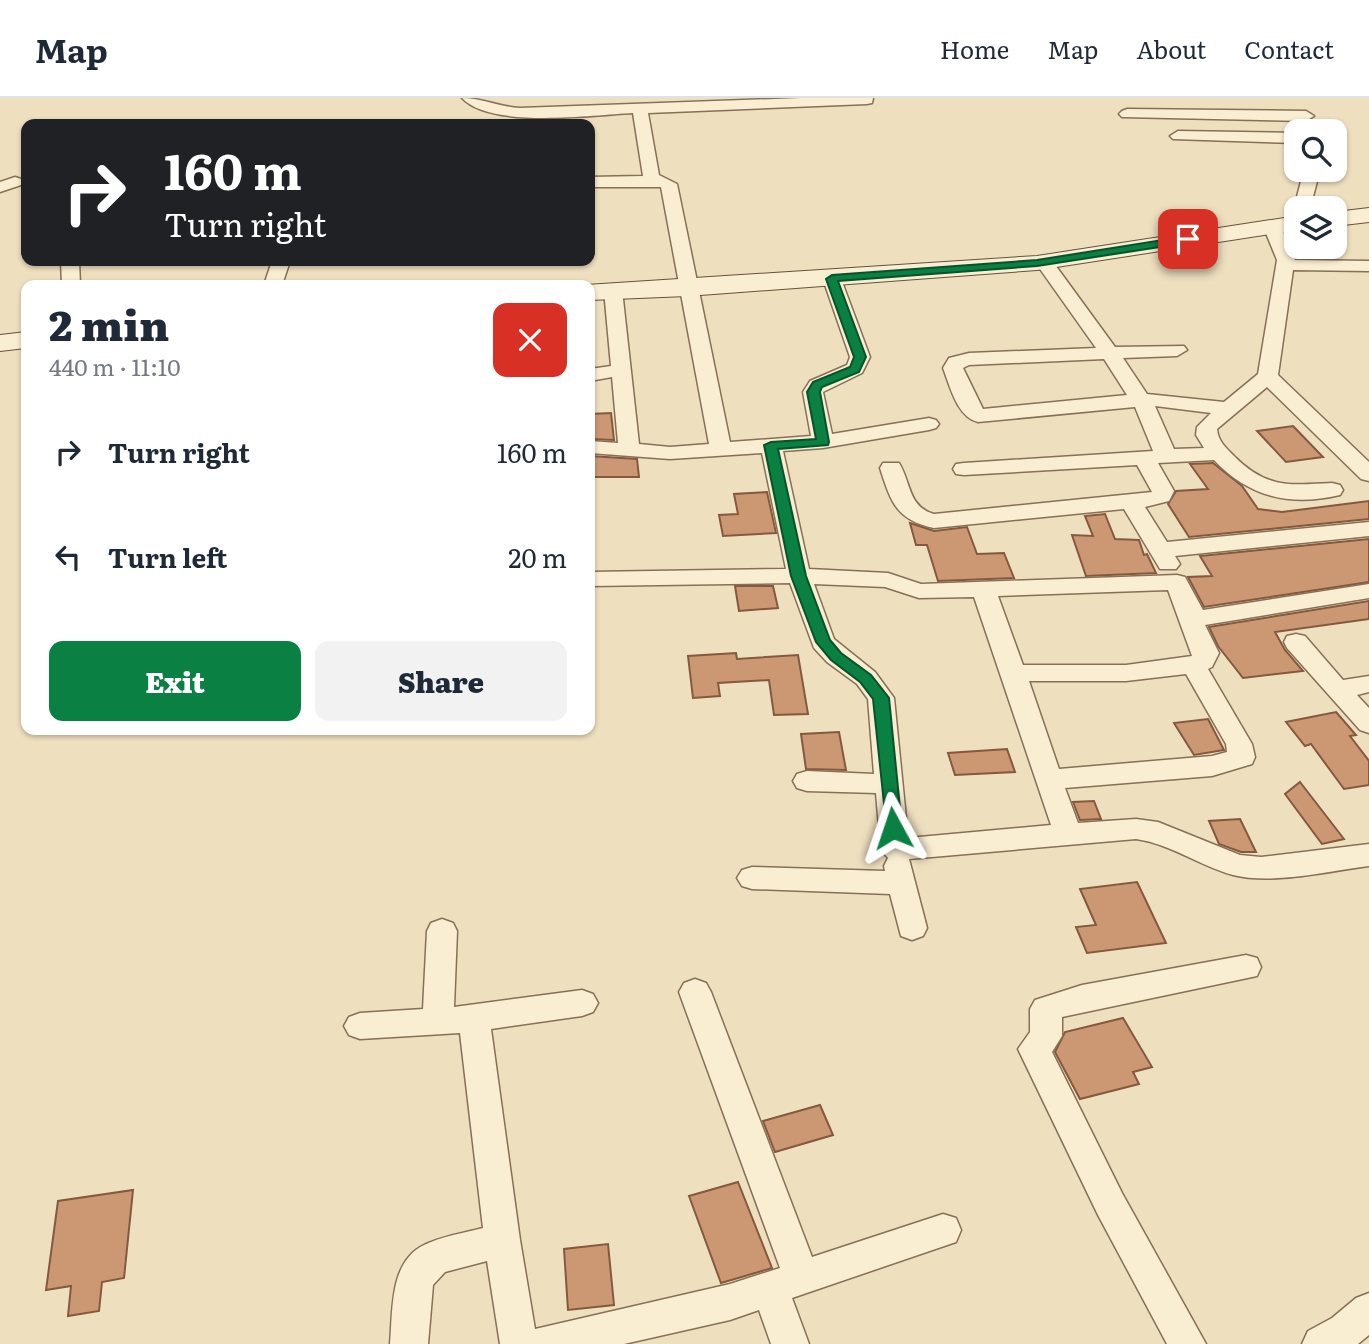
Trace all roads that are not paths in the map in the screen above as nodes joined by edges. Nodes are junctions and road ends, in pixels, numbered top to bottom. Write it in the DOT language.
graph roads {
  1 [pos="469,98"];
  2 [pos="1296,98"];
  3 [pos="867,100"];
  4 [pos="640,109"];
  5 [pos="1127,114"];
  6 [pos="1306,116"];
  7 [pos="557,118"];
  8 [pos="1307,119"];
  9 [pos="1178,136"];
  10 [pos="1284,138"];
  11 [pos="652,180"];
  12 [pos="595,182"];
  13 [pos="1369,215"];
  14 [pos="1347,218"];
  15 [pos="1284,225"];
  16 [pos="1284,256"];
  17 [pos="1284,259"];
  18 [pos="1044,262"];
  19 [pos="1285,265"];
  20 [pos="1369,266"];
  21 [pos="832,279"];
  22 [pos="687,288"];
  23 [pos="601,291"];
  24 [pos="21,341"];
  25 [pos="0,343"];
  26 [pos="1177,350"];
  27 [pos="1109,353"];
  28 [pos="621,370"];
  29 [pos="595,373"];
  30 [pos="1268,376"];
  31 [pos="1141,400"];
  32 [pos="1227,409"];
  33 [pos="929,424"];
  34 [pos="823,442"];
  35 [pos="771,445"];
  36 [pos="595,447"];
  37 [pos="629,448"];
  38 [pos="721,449"];
  39 [pos="1220,453"];
  40 [pos="1155,457"];
  41 [pos="891,468"];
  42 [pos="964,469"];
  43 [pos="1369,474"];
  44 [pos="1332,490"];
  45 [pos="1131,502"];
  46 [pos="1369,529"];
  47 [pos="1161,551"];
  48 [pos="799,576"];
  49 [pos="595,579"];
  50 [pos="1177,582"];
  51 [pos="983,589"];
  52 [pos="1369,591"];
  53 [pos="1190,612"];
  54 [pos="1296,642"];
  55 [pos="1193,665"];
  56 [pos="1015,673"];
  57 [pos="1369,684"];
  58 [pos="1337,690"];
  59 [pos="1369,724"];
  60 [pos="1048,780"];
  61 [pos="807,781"];
  62 [pos="889,783"];
  63 [pos="1068,834"];
  64 [pos="895,850"];
  65 [pos="1369,855"];
  66 [pos="751,878"];
  67 [pos="902,883"];
  68 [pos="912,928"];
  69 [pos="442,931"];
  70 [pos="1246,967"];
  71 [pos="695,992"];
  72 [pos="582,1003"];
  73 [pos="474,1019"];
  74 [pos="438,1020"];
  75 [pos="360,1026"];
  76 [pos="943,1230"];
  77 [pos="502,1240"];
  78 [pos="786,1283"];
  79 [pos="1369,1311"];
  80 [pos="410,1344"];
  81 [pos="519,1344"];
  82 [pos="544,1344"];
  83 [pos="790,1344"];
  84 [pos="1187,1344"];
  85 [pos="1321,1344"];
  1 -- 7 [label="street"];
  2 -- 6 [label="street"];
  3 -- 4 [label="street"];
  4 -- 7 [label="street"];
  4 -- 11 [label="street"];
  5 -- 6 [label="street"];
  6 -- 8 [label="street"];
  9 -- 10 [label="street"];
  11 -- 12 [label="street"];
  11 -- 22 [label="street"];
  13 -- 14 [label="street"];
  15 -- 16 [label="street"];
  15 -- 18 [label="street"];
  17 -- 19 [label="street"];
  18 -- 21 [label="street"];
  18 -- 27 [label="street"];
  19 -- 20 [label="street"];
  19 -- 30 [label="street"];
  21 -- 22 [label="street"];
  21 -- 34 [label="street"];
  22 -- 23 [label="street"];
  22 -- 38 [label="street"];
  23 -- 28 [label="street"];
  24 -- 25 [label="street"];
  26 -- 27 [label="street"];
  27 -- 31 [label="street"];
  27 -- 31 [label="street"];
  28 -- 29 [label="street"];
  28 -- 37 [label="street"];
  30 -- 32 [label="street"];
  30 -- 43 [label="street"];
  31 -- 32 [label="street"];
  31 -- 40 [label="street"];
  32 -- 39 [label="street"];
  33 -- 34 [label="street"];
  34 -- 35 [label="street"];
  35 -- 38 [label="street"];
  35 -- 48 [label="street"];
  36 -- 37 [label="street"];
  37 -- 38 [label="street"];
  39 -- 40 [label="street"];
  39 -- 44 [label="street"];
  40 -- 42 [label="street"];
  40 -- 45 [label="street"];
  41 -- 45 [label="street"];
  45 -- 47 [label="street"];
  46 -- 47 [label="street"];
  47 -- 50 [label="street"];
  48 -- 49 [label="street"];
  48 -- 51 [label="street"];
  48 -- 62 [label="street"];
  50 -- 51 [label="street"];
  50 -- 53 [label="street"];
  51 -- 56 [label="street"];
  52 -- 53 [label="street"];
  53 -- 55 [label="street"];
  54 -- 58 [label="street"];
  55 -- 56 [label="street"];
  55 -- 60 [label="street"];
  56 -- 60 [label="street"];
  57 -- 58 [label="street"];
  58 -- 59 [label="street"];
  60 -- 63 [label="street"];
  61 -- 62 [label="street"];
  62 -- 64 [label="street"];
  63 -- 64 [label="street"];
  63 -- 65 [label="street"];
  64 -- 67 [label="street"];
  66 -- 67 [label="street"];
  67 -- 68 [label="street"];
  69 -- 74 [label="street"];
  70 -- 84 [label="street"];
  71 -- 78 [label="street"];
  72 -- 73 [label="street"];
  73 -- 74 [label="street"];
  73 -- 77 [label="street"];
  74 -- 75 [label="street"];
  76 -- 78 [label="street"];
  77 -- 80 [label="street"];
  77 -- 81 [label="street"];
  78 -- 82 [label="street"];
  78 -- 83 [label="street"];
  79 -- 85 [label="street"];
}
